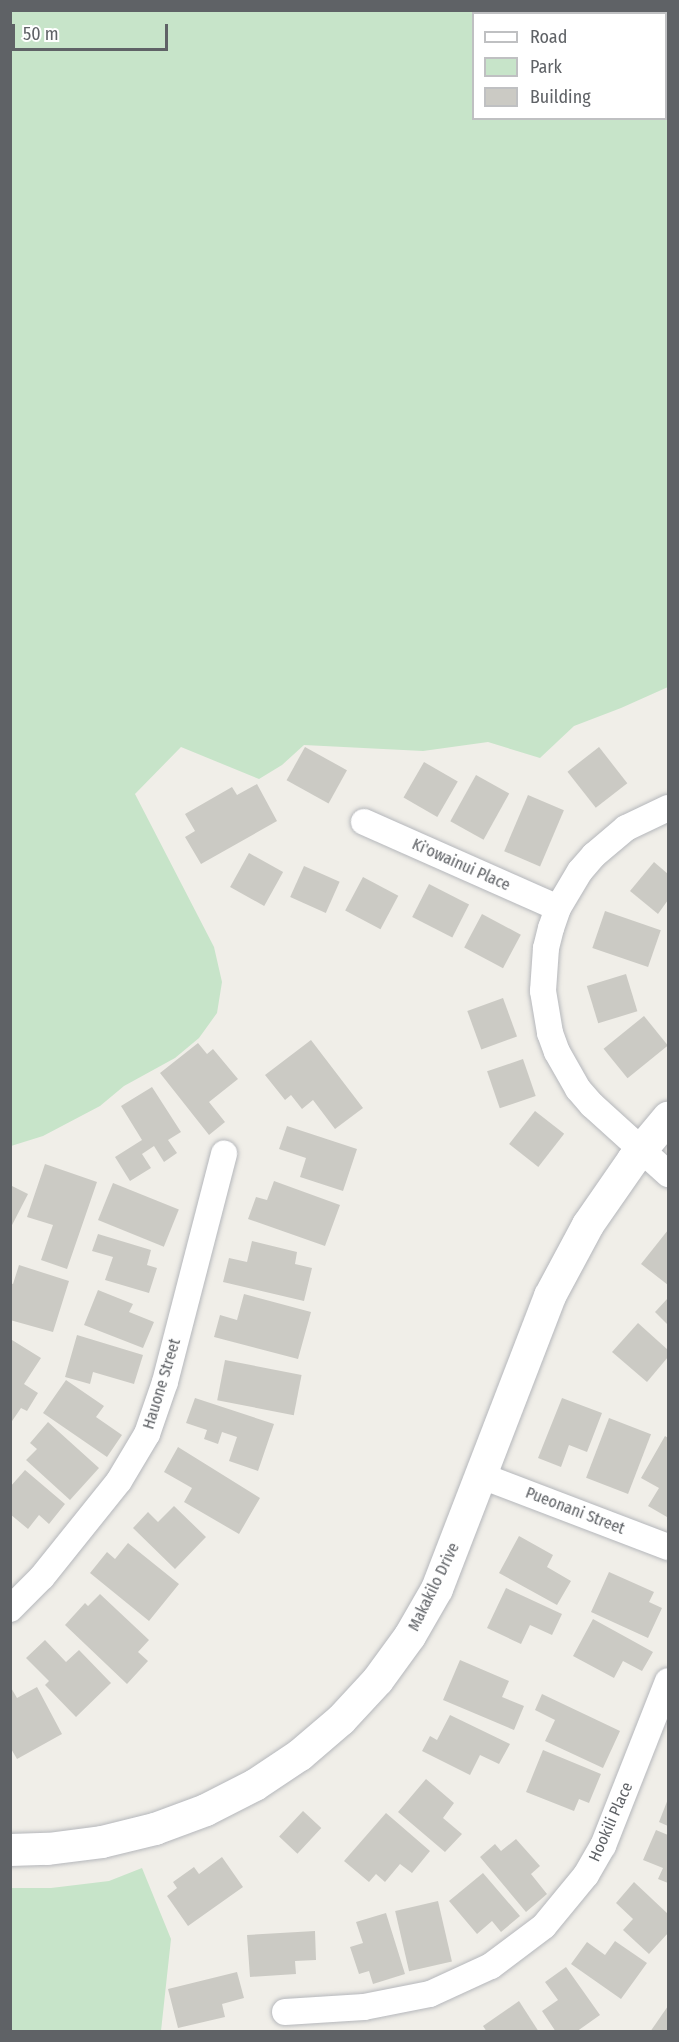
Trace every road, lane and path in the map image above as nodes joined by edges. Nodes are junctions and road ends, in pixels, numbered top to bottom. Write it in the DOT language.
graph roads {
  1 [pos="669,808"];
  2 [pos="364,822"];
  3 [pos="558,908"];
  4 [pos="669,1118"];
  5 [pos="641,1150"];
  6 [pos="224,1154"];
  7 [pos="669,1174"];
  8 [pos="482,1476"];
  9 [pos="669,1547"];
  10 [pos="10,1609"];
  11 [pos="669,1681"];
  12 [pos="10,1850"];
  13 [pos="285,2012"];
  1 -- 3 [label="street"];
  2 -- 3 [label="street, Ki'owainui Place"];
  3 -- 5 [label="street"];
  4 -- 5 [label="street, Makakilo Drive"];
  5 -- 7 [label="street"];
  5 -- 8 [label="street, Makakilo Drive"];
  6 -- 10 [label="street, Hauone Street"];
  8 -- 9 [label="street, Pueonani Street"];
  8 -- 12 [label="street, Makakilo Drive"];
  11 -- 13 [label="street, Hookili Place"];
}
